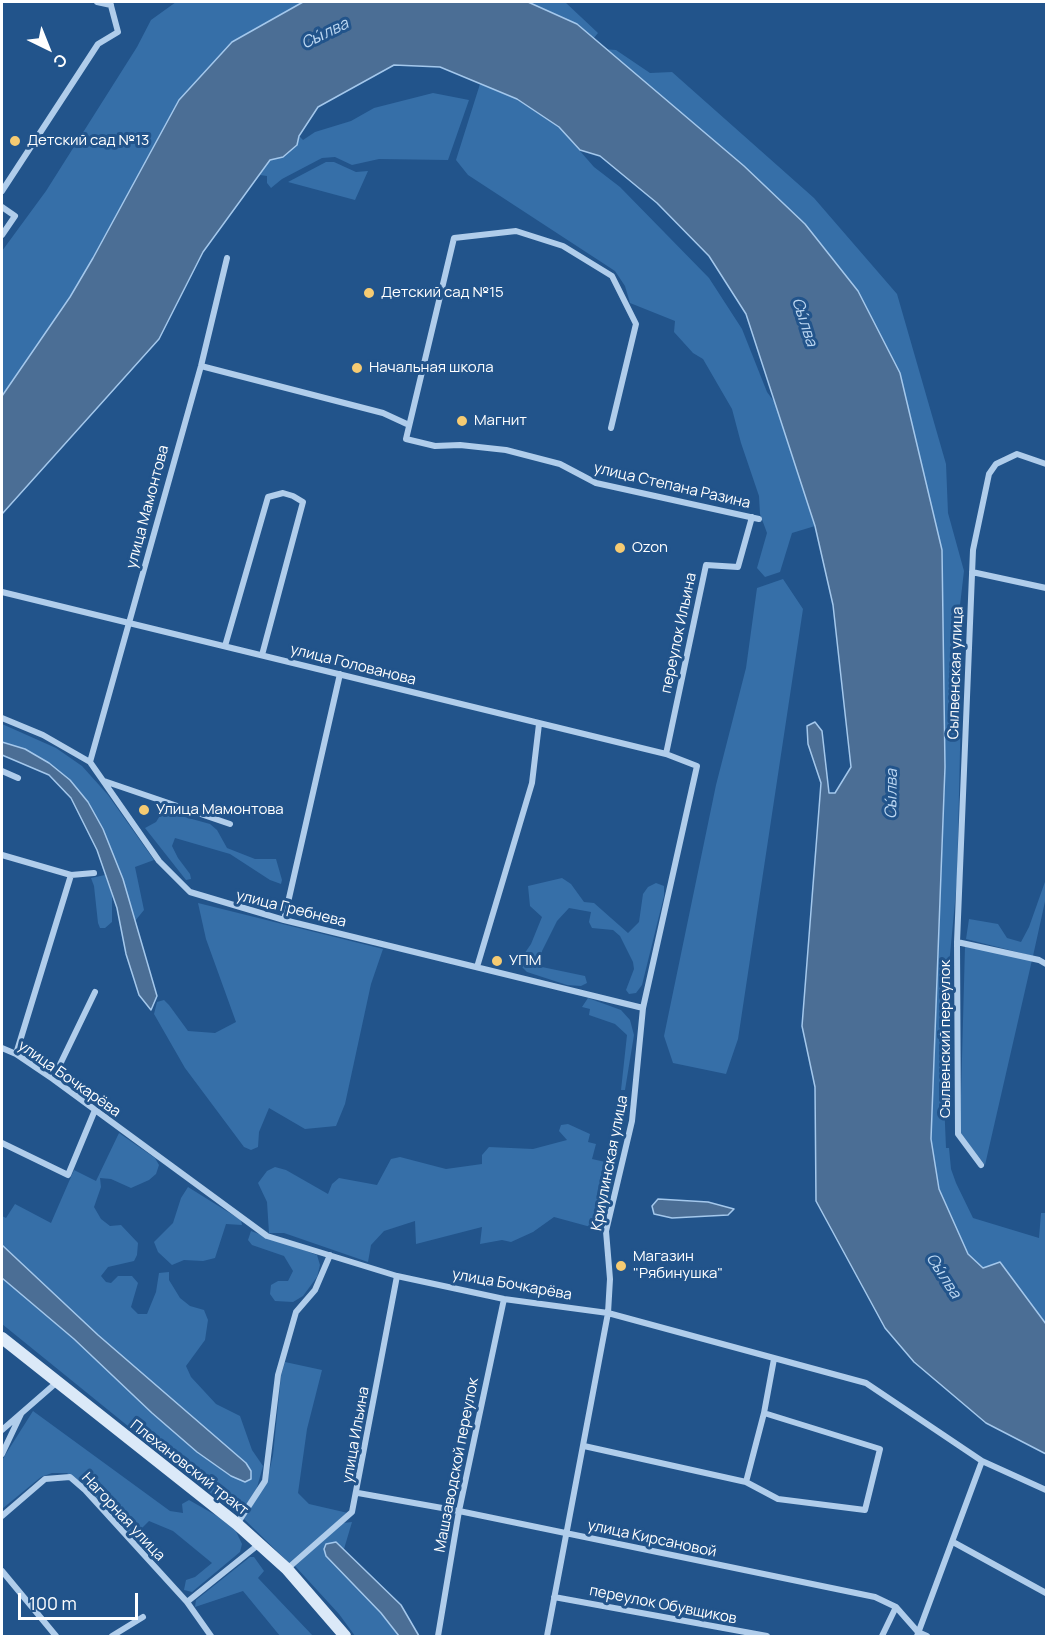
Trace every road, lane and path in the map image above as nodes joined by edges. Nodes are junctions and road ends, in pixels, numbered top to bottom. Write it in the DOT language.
graph roads {
  1 [pos="97,2"];
  2 [pos="111,3"];
  3 [pos="2,191"];
  4 [pos="2,207"];
  5 [pos="2,235"];
  6 [pos="227,258"];
  7 [pos="201,366"];
  8 [pos="409,425"];
  9 [pos="611,428"];
  10 [pos="1047,464"];
  11 [pos="755,518"];
  12 [pos="972,572"];
  13 [pos="1047,588"];
  14 [pos="2,592"];
  15 [pos="129,624"];
  16 [pos="225,646"];
  17 [pos="262,654"];
  18 [pos="340,674"];
  19 [pos="2,718"];
  20 [pos="539,724"];
  21 [pos="666,754"];
  22 [pos="90,762"];
  23 [pos="697,766"];
  24 [pos="2,771"];
  25 [pos="18,778"];
  26 [pos="104,780"];
  27 [pos="230,824"];
  28 [pos="2,855"];
  29 [pos="94,873"];
  30 [pos="71,875"];
  31 [pos="284,920"];
  32 [pos="957,942"];
  33 [pos="1047,964"];
  34 [pos="477,967"];
  35 [pos="95,992"];
  36 [pos="643,1008"];
  37 [pos="2,1048"];
  38 [pos="16,1054"];
  39 [pos="53,1079"];
  40 [pos="95,1110"];
  41 [pos="2,1143"];
  42 [pos="981,1165"];
  43 [pos="330,1255"];
  44 [pos="398,1276"];
  45 [pos="504,1299"];
  46 [pos="608,1313"];
  47 [pos="2,1338"];
  48 [pos="774,1359"];
  49 [pos="56,1383"];
  50 [pos="22,1413"];
  51 [pos="764,1413"];
  52 [pos="2,1430"];
  53 [pos="584,1446"];
  54 [pos="2,1454"];
  55 [pos="982,1461"];
  56 [pos="746,1482"];
  57 [pos="1047,1490"];
  58 [pos="358,1493"];
  59 [pos="459,1510"];
  60 [pos="2,1516"];
  61 [pos="237,1524"];
  62 [pos="566,1534"];
  63 [pos="953,1542"];
  64 [pos="258,1545"];
  65 [pos="287,1569"];
  66 [pos="2,1571"];
  67 [pos="1047,1593"];
  68 [pos="554,1597"];
  69 [pos="187,1602"];
  70 [pos="896,1607"];
  71 [pos="142,1617"];
  72 [pos="917,1634"];
  73 [pos="56,1636"];
  74 [pos="112,1636"];
  75 [pos="211,1636"];
  76 [pos="345,1636"];
  77 [pos="438,1636"];
  78 [pos="547,1636"];
  79 [pos="767,1636"];
  80 [pos="882,1636"];
  81 [pos="927,1636"];
  1 -- 2 [label="street"];
  2 -- 3 [label="street"];
  4 -- 5 [label="street"];
  6 -- 7 [label="street, улица Мамонтова"];
  7 -- 8 [label="street"];
  7 -- 15 [label="street, улица Мамонтова"];
  8 -- 9 [label="street"];
  8 -- 11 [label="street, улица Степана Разина"];
  10 -- 12 [label="street, Сылвенская улица"];
  11 -- 21 [label="street, переулок Ильина"];
  12 -- 13 [label="street"];
  12 -- 32 [label="street, Сылвенская улица"];
  14 -- 15 [label="street, улица Голованова"];
  15 -- 16 [label="street, улица Голованова"];
  15 -- 22 [label="street, улица Мамонтова"];
  16 -- 17 [label="street, улица Голованова"];
  16 -- 17 [label="street"];
  17 -- 18 [label="street, улица Голованова"];
  18 -- 20 [label="street, улица Голованова"];
  18 -- 31 [label="street"];
  19 -- 22 [label="street, улица Гребнева"];
  20 -- 21 [label="street, улица Голованова"];
  20 -- 34 [label="street"];
  21 -- 23 [label="street, улица Голованова"];
  22 -- 26 [label="street, улица Гребнева"];
  23 -- 36 [label="street, Криулинская улица"];
  24 -- 25 [label="street"];
  26 -- 27 [label="street"];
  26 -- 31 [label="street, улица Гребнева"];
  28 -- 30 [label="street"];
  29 -- 30 [label="street"];
  30 -- 38 [label="street"];
  31 -- 34 [label="street, улица Гребнева"];
  32 -- 33 [label="street"];
  32 -- 42 [label="street, Сылвенский переулок"];
  34 -- 36 [label="street, улица Гребнева"];
  35 -- 39 [label="street"];
  36 -- 46 [label="street, Криулинская улица"];
  37 -- 38 [label="street, улица Бочкарёва"];
  38 -- 39 [label="street, улица Бочкарёва"];
  39 -- 40 [label="street, улица Бочкарёва"];
  40 -- 41 [label="street"];
  40 -- 43 [label="street, улица Бочкарёва"];
  43 -- 44 [label="street, улица Бочкарёва"];
  43 -- 61 [label="street"];
  44 -- 45 [label="street, улица Бочкарёва"];
  44 -- 58 [label="street, улица Ильина"];
  45 -- 46 [label="street, улица Бочкарёва"];
  45 -- 59 [label="street, Машзаводской переулок"];
  46 -- 48 [label="street, улица Бочкарёва"];
  46 -- 53 [label="street, Криулинская улица"];
  47 -- 49 [label="street, Плехановский тракт"];
  48 -- 51 [label="street"];
  48 -- 55 [label="street, улица Бочкарёва"];
  49 -- 50 [label="street"];
  49 -- 61 [label="street, Плехановский тракт"];
  50 -- 52 [label="street"];
  50 -- 54 [label="street"];
  51 -- 56 [label="street"];
  51 -- 56 [label="street"];
  53 -- 56 [label="street"];
  53 -- 62 [label="street, Криулинская улица"];
  55 -- 57 [label="street, улица Бочкарёва"];
  55 -- 63 [label="street"];
  58 -- 59 [label="street, улица Кирсановой"];
  58 -- 65 [label="street, улица Ильина"];
  59 -- 62 [label="street, улица Кирсановой"];
  59 -- 77 [label="street, Машзаводской переулок"];
  60 -- 69 [label="street, Нагорная улица"];
  61 -- 64 [label="street, Плехановский тракт"];
  62 -- 68 [label="street, Криулинская улица"];
  62 -- 70 [label="street, улица Кирсановой"];
  63 -- 67 [label="street"];
  63 -- 72 [label="street"];
  64 -- 65 [label="street, Плехановский тракт"];
  64 -- 69 [label="street"];
  65 -- 76 [label="street, Плехановский тракт"];
  66 -- 73 [label="street"];
  68 -- 78 [label="street, Криулинская улица"];
  68 -- 79 [label="street, переулок Обувщиков"];
  69 -- 75 [label="street, Нагорная улица"];
  70 -- 72 [label="street, улица Кирсановой"];
  70 -- 80 [label="street"];
  71 -- 74 [label="street"];
  72 -- 81 [label="street, улица Кирсановой"];
}
